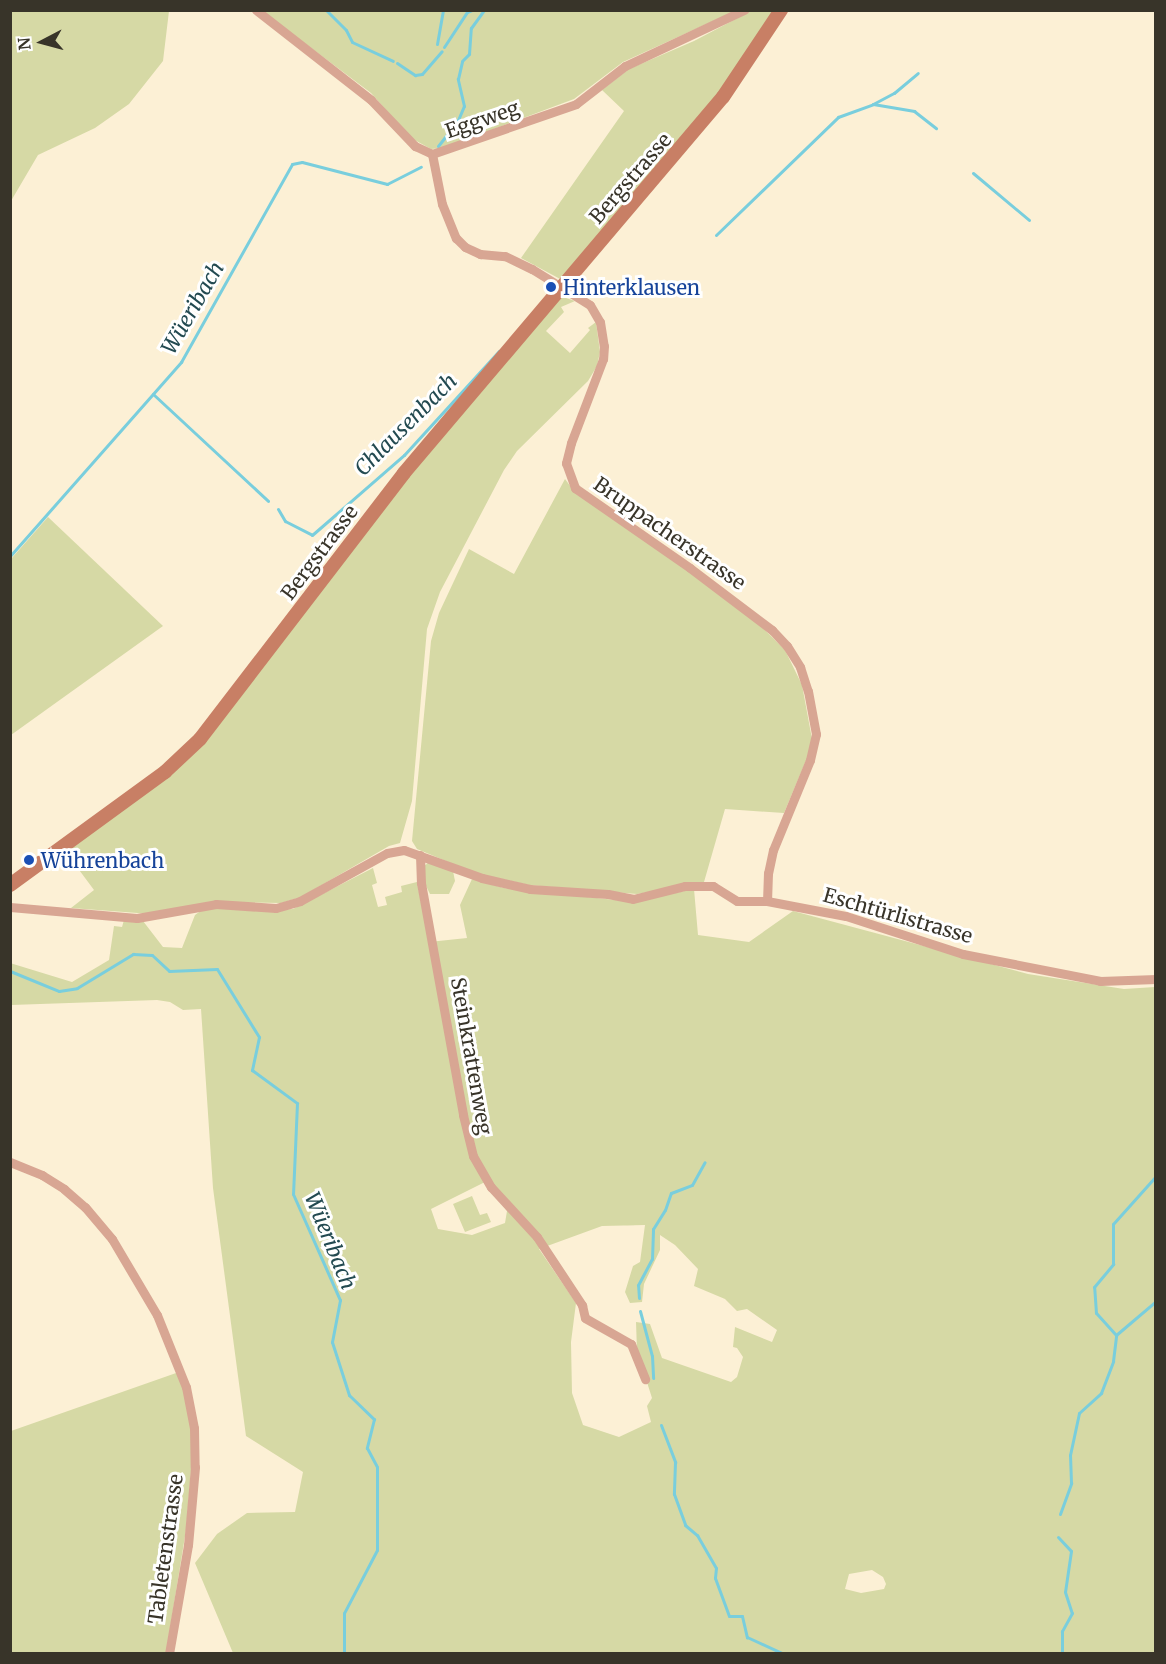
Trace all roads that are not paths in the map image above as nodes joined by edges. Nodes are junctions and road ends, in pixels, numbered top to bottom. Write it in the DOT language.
graph roads {
  1 [pos="256,10"];
  2 [pos="744,10"];
  3 [pos="781,10"];
  4 [pos="432,154"];
  5 [pos="561,287"];
  6 [pos="420,855"];
  7 [pos="10,885"];
  8 [pos="767,901"];
  9 [pos="10,907"];
  10 [pos="1155,979"];
  11 [pos="10,1162"];
  12 [pos="645,1379"];
  13 [pos="169,1653"];
  1 -- 4 [label="street, Eggweg"];
  2 -- 4 [label="street, Eggweg"];
  3 -- 5 [label="street, Bergstrasse"];
  4 -- 5 [label="street, Bruppacherstrasse"];
  5 -- 7 [label="street, Bergstrasse"];
  5 -- 8 [label="street, Bruppacherstrasse"];
  6 -- 8 [label="street, Eschtürlistrasse"];
  6 -- 9 [label="street, Eschtürlistrasse"];
  6 -- 12 [label="street, Steinkrattenweg"];
  8 -- 10 [label="street, Eschtürlistrasse"];
  11 -- 13 [label="street, Tabletenstrasse"];
}
